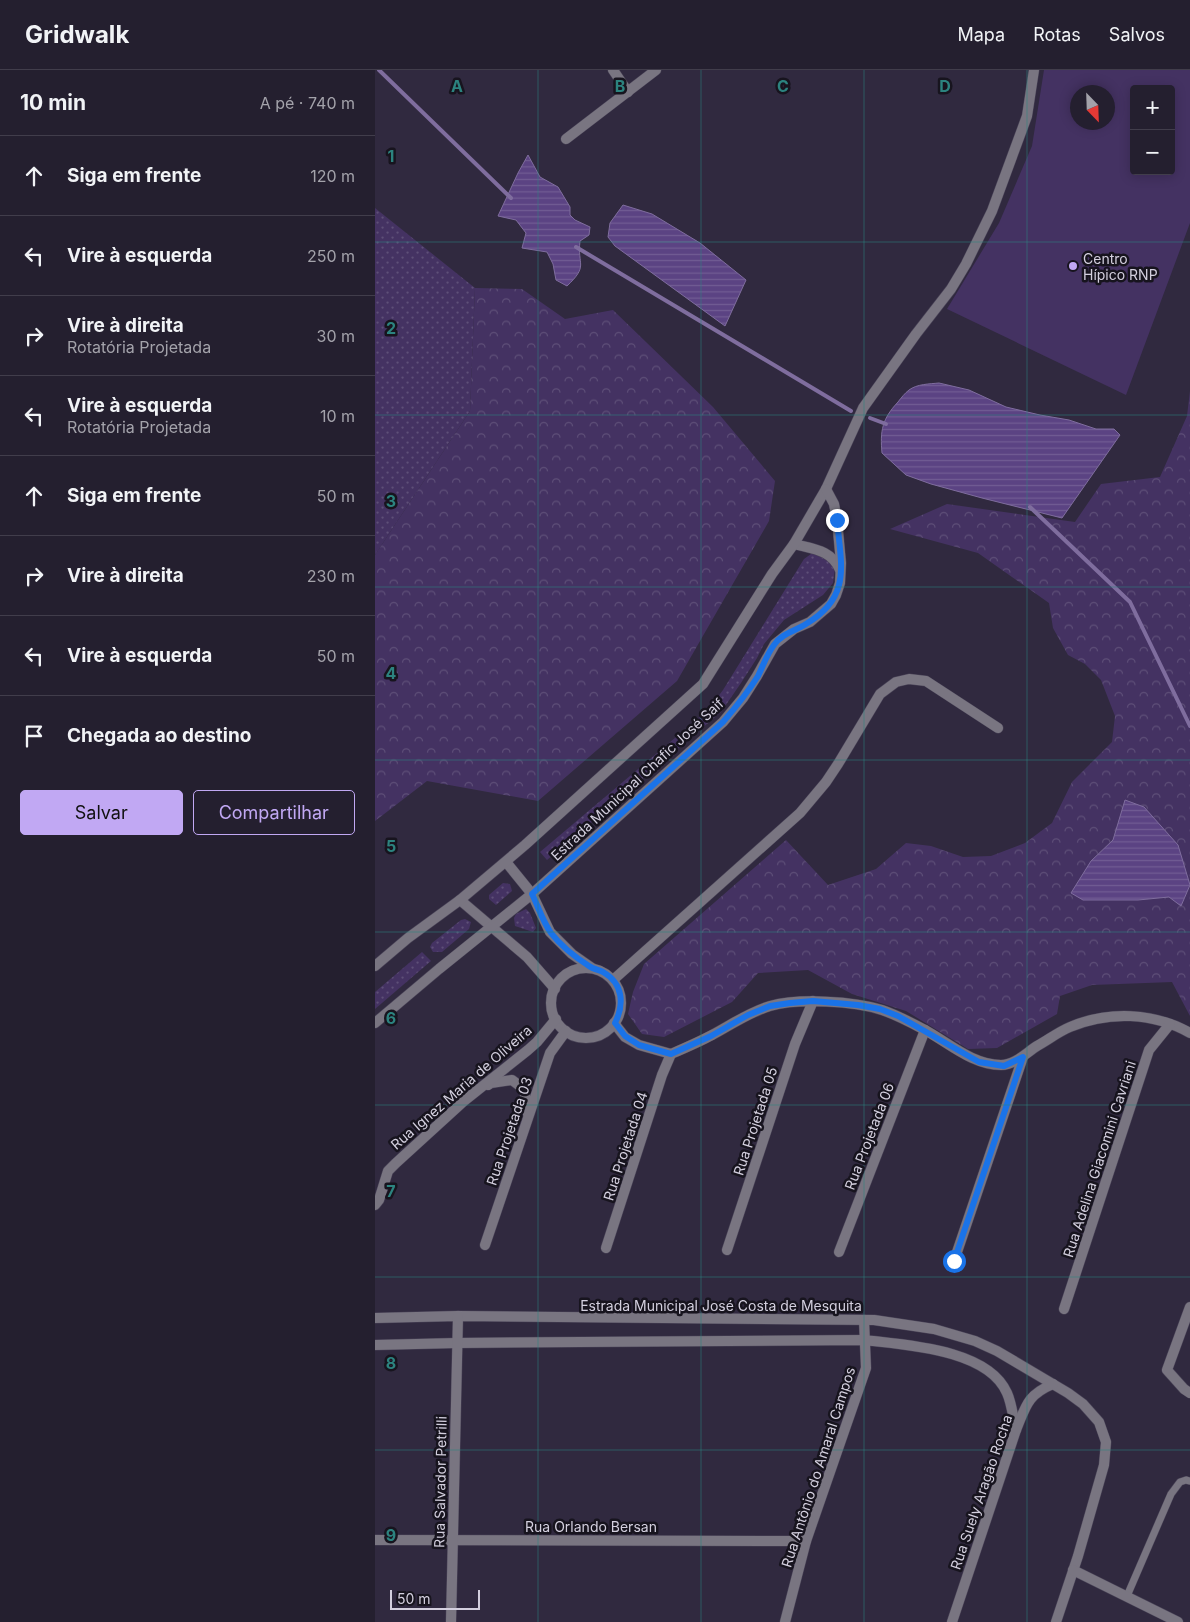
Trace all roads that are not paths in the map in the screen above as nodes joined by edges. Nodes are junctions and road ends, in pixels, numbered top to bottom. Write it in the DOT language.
graph roads {
  1 [pos="613,70"];
  2 [pos="656,70"];
  3 [pos="1034,70"];
  4 [pos="627,92"];
  5 [pos="566,139"];
  6 [pos="826,489"];
  7 [pos="794,544"];
  8 [pos="841,571"];
  9 [pos="998,728"];
  10 [pos="506,862"];
  11 [pos="532,894"];
  12 [pos="460,900"];
  13 [pos="492,927"];
  14 [pos="375,966"];
  15 [pos="591,968"];
  16 [pos="613,980"];
  17 [pos="555,989"];
  18 [pos="813,1001"];
  19 [pos="555,1019"];
  20 [pos="375,1023"];
  21 [pos="615,1023"];
  22 [pos="1170,1024"];
  23 [pos="925,1030"];
  24 [pos="566,1031"];
  25 [pos="1190,1033"];
  26 [pos="671,1054"];
  27 [pos="1023,1057"];
  28 [pos="464,1101"];
  29 [pos="529,1116"];
  30 [pos="375,1205"];
  31 [pos="485,1245"];
  32 [pos="606,1248"];
  33 [pos="727,1250"];
  34 [pos="839,1252"];
  35 [pos="954,1261"];
  36 [pos="1190,1307"];
  37 [pos="1064,1309"];
  38 [pos="458,1316"];
  39 [pos="375,1318"];
  40 [pos="864,1320"];
  41 [pos="864,1340"];
  42 [pos="457,1343"];
  43 [pos="375,1345"];
  44 [pos="1053,1384"];
  45 [pos="1190,1393"];
  46 [pos="1016,1430"];
  47 [pos="1190,1481"];
  48 [pos="375,1540"];
  49 [pos="453,1540"];
  50 [pos="806,1541"];
  51 [pos="1073,1570"];
  52 [pos="1127,1596"];
  53 [pos="451,1622"];
  54 [pos="785,1622"];
  55 [pos="952,1622"];
  56 [pos="1056,1622"];
  57 [pos="1178,1622"];
  1 -- 4 [label="street"];
  2 -- 4 [label="street"];
  3 -- 6 [label="street"];
  4 -- 5 [label="street"];
  6 -- 7 [label="street, Estrada Municipal Chafic José Saif"];
  6 -- 8 [label="street, Estrada Municipal Chafic José Saif"];
  7 -- 8 [label="street"];
  7 -- 10 [label="street, Estrada Municipal Chafic José Saif"];
  8 -- 11 [label="street, Estrada Municipal Chafic José Saif"];
  9 -- 16 [label="street"];
  10 -- 11 [label="street"];
  10 -- 12 [label="street, Estrada Municipal Chafic José Saif"];
  11 -- 13 [label="street, Estrada Municipal Chafic José Saif"];
  11 -- 15 [label="street"];
  12 -- 13 [label="street"];
  12 -- 14 [label="street, Estrada Municipal Chafic José Saif"];
  13 -- 17 [label="street"];
  13 -- 20 [label="street, Estrada Municipal Chafic José Saif"];
  15 -- 16 [label="street"];
  15 -- 17 [label="street"];
  16 -- 21 [label="street"];
  17 -- 19 [label="street"];
  18 -- 23 [label="street"];
  18 -- 26 [label="street"];
  18 -- 33 [label="street, Rua Projetada 05"];
  19 -- 24 [label="street"];
  19 -- 28 [label="street, Rua Ignez Maria de Oliveira"];
  21 -- 24 [label="street"];
  21 -- 26 [label="street"];
  22 -- 25 [label="street"];
  22 -- 27 [label="street"];
  22 -- 37 [label="street, Rua Adelina Giacomini Cavriani"];
  23 -- 27 [label="street"];
  23 -- 34 [label="street, Rua Projetada 06"];
  24 -- 29 [label="street, Rua Projetada 03"];
  26 -- 32 [label="street, Rua Projetada 04"];
  27 -- 35 [label="street"];
  28 -- 29 [label="street"];
  28 -- 30 [label="street, Rua Ignez Maria de Oliveira"];
  29 -- 31 [label="street, Rua Projetada 03"];
  36 -- 45 [label="street"];
  38 -- 39 [label="street, Estrada Municipal José Costa de Mesquita"];
  38 -- 40 [label="street, Estrada Municipal José Costa de Mesquita"];
  38 -- 42 [label="street, Rua Salvador Petrilli"];
  40 -- 41 [label="street, Rua Antônio do Amaral Campos"];
  40 -- 44 [label="street, Estrada Municipal José Costa de Mesquita"];
  41 -- 42 [label="street"];
  41 -- 46 [label="street"];
  41 -- 50 [label="street, Rua Antônio do Amaral Campos"];
  42 -- 43 [label="street"];
  42 -- 49 [label="street, Rua Salvador Petrilli"];
  44 -- 46 [label="street, Rua Suely Aragão Rocha"];
  44 -- 51 [label="street, Estrada Municipal José Costa de Mesquita"];
  46 -- 55 [label="street, Rua Suely Aragão Rocha"];
  47 -- 52 [label="lane"];
  48 -- 49 [label="street, Rua Orlando Bersan"];
  49 -- 50 [label="street, Rua Orlando Bersan"];
  49 -- 53 [label="street, Rua Salvador Petrilli"];
  50 -- 54 [label="street, Rua Antônio do Amaral Campos"];
  51 -- 52 [label="street"];
  51 -- 56 [label="street, Estrada Municipal José Costa de Mesquita"];
  52 -- 57 [label="street"];
}
